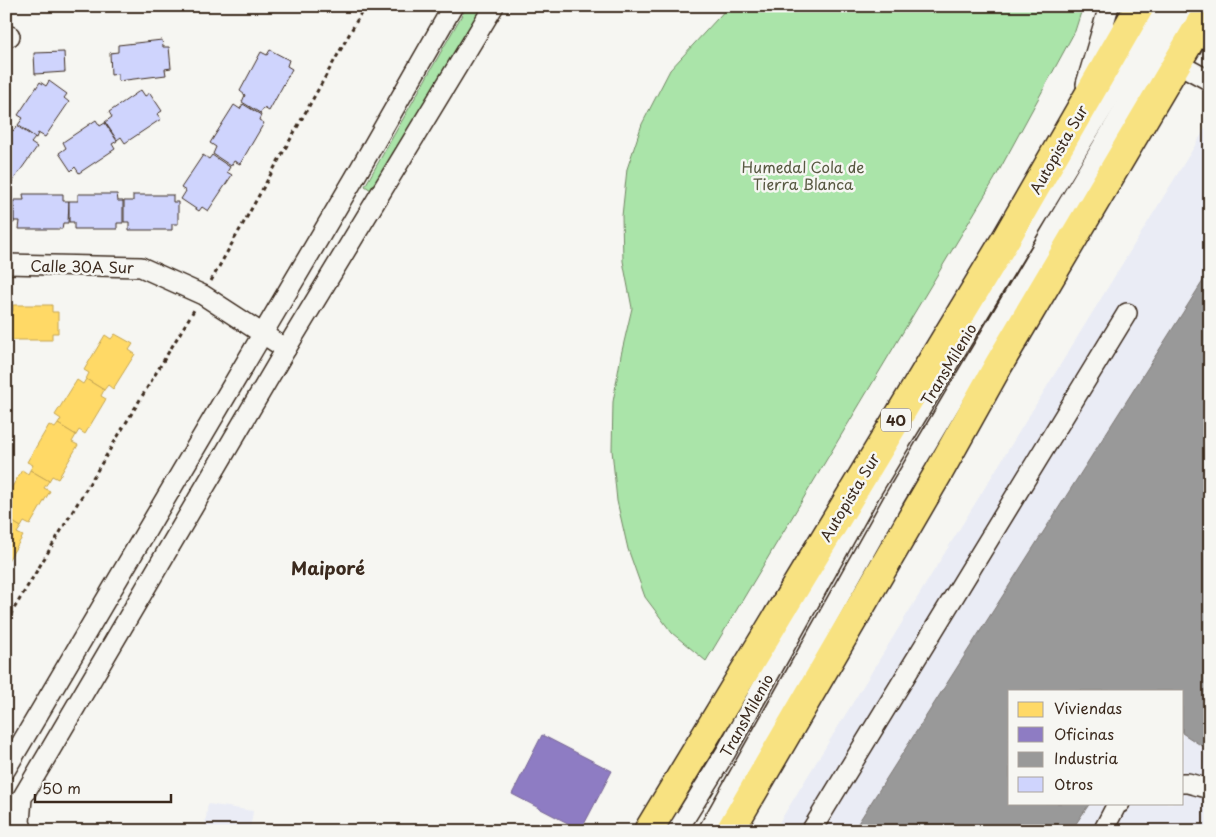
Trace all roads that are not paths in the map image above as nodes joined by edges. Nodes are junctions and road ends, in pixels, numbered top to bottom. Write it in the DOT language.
graph roads {
  1 [pos="453,6"];
  2 [pos="494,6"];
  3 [pos="1109,6"];
  4 [pos="1140,6"];
  5 [pos="1167,6"];
  6 [pos="1185,6"];
  7 [pos="1210,8"];
  8 [pos="1176,63"];
  9 [pos="1210,82"];
  10 [pos="1075,119"];
  11 [pos="6,264"];
  12 [pos="1128,313"];
  13 [pos="262,333"];
  14 [pos="286,350"];
  15 [pos="6,769"];
  16 [pos="1184,783"];
  17 [pos="1210,789"];
  18 [pos="1117,804"];
  19 [pos="23,831"];
  20 [pos="648,831"];
  21 [pos="677,831"];
  22 [pos="708,831"];
  23 [pos="730,831"];
  24 [pos="811,831"];
  25 [pos="1103,831"];
  1 -- 13 [label="street"];
  2 -- 14 [label="street"];
  3 -- 10 [label="street"];
  4 -- 10 [label="highway, Autopista Sur / 40"];
  5 -- 21 [label="street, TransMilenio"];
  6 -- 22 [label="street, TransMilenio"];
  7 -- 8 [label="highway"];
  8 -- 9 [label="street"];
  8 -- 23 [label="highway"];
  10 -- 20 [label="highway, Autopista Sur / 40"];
  11 -- 13 [label="street, Calle 30A Sur"];
  12 -- 24 [label="street"];
  13 -- 14 [label="street, Calle 30A Sur"];
  13 -- 15 [label="street"];
  14 -- 19 [label="street"];
  16 -- 17 [label="street"];
  18 -- 25 [label="street"];
}
